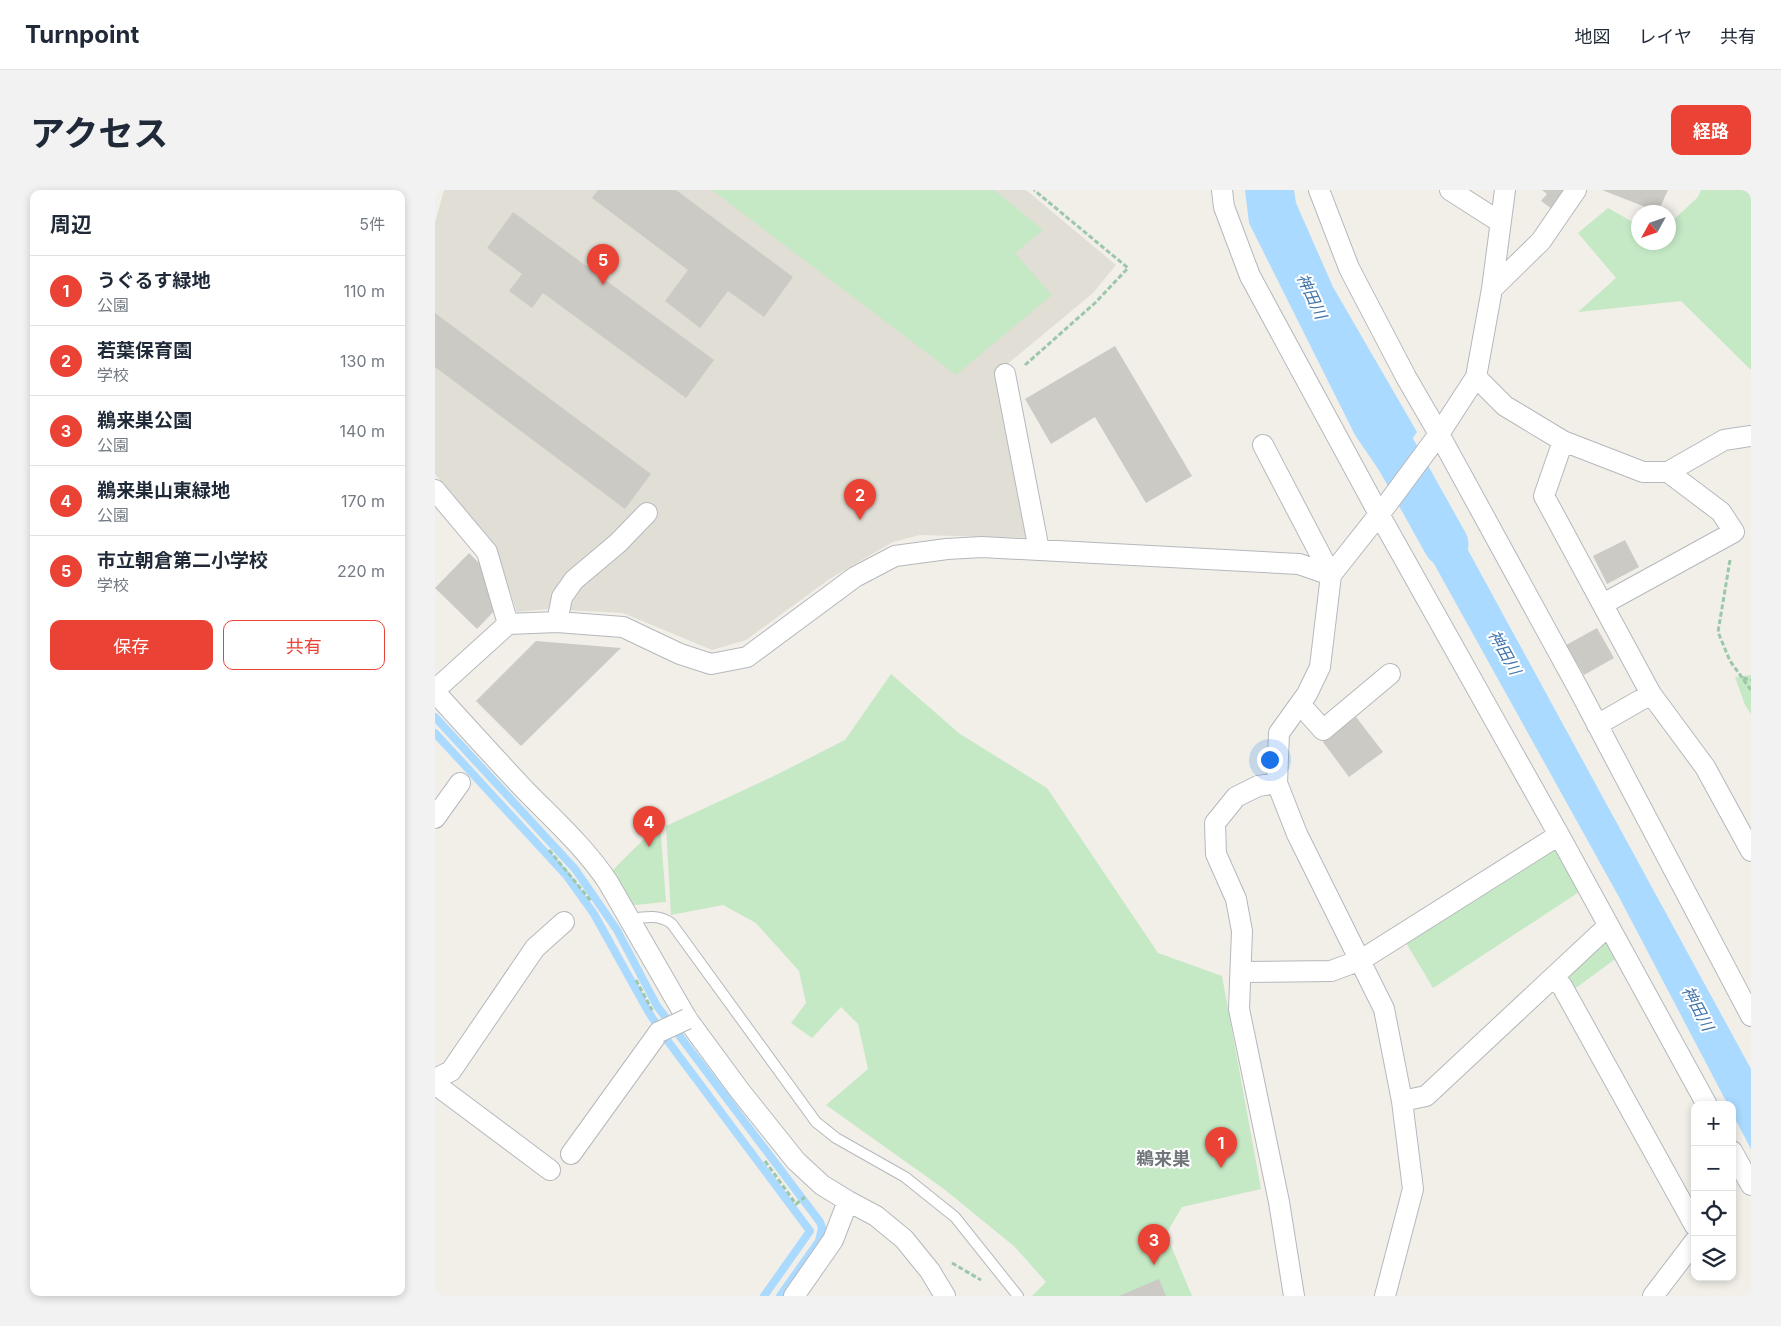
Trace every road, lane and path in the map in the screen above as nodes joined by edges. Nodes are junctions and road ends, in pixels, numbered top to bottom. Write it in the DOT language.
graph roads {
  1 [pos="1034,190"];
  2 [pos="1222,190"];
  3 [pos="1319,190"];
  4 [pos="1449,190"];
  5 [pos="1505,190"];
  6 [pos="1576,190"];
  7 [pos="1500,222"];
  8 [pos="1493,289"];
  9 [pos="1005,374"];
  10 [pos="1476,377"];
  11 [pos="1751,436"];
  12 [pos="1435,438"];
  13 [pos="1563,441"];
  14 [pos="1263,445"];
  15 [pos="1668,472"];
  16 [pos="435,490"];
  17 [pos="1383,508"];
  18 [pos="647,513"];
  19 [pos="1734,532"];
  20 [pos="1039,550"];
  21 [pos="1331,575"];
  22 [pos="1603,604"];
  23 [pos="557,622"];
  24 [pos="508,624"];
  25 [pos="1390,674"];
  26 [pos="1743,678"];
  27 [pos="1751,680"];
  28 [pos="1751,690"];
  29 [pos="435,691"];
  30 [pos="1651,694"];
  31 [pos="1300,704"];
  32 [pos="1597,725"];
  33 [pos="460,783"];
  34 [pos="1277,783"];
  35 [pos="435,818"];
  36 [pos="1559,835"];
  37 [pos="547,847"];
  38 [pos="1751,850"];
  39 [pos="595,906"];
  40 [pos="629,919"];
  41 [pos="565,922"];
  42 [pos="1608,926"];
  43 [pos="1361,960"];
  44 [pos="1242,972"];
  45 [pos="633,975"];
  46 [pos="1552,978"];
  47 [pos="1751,1016"];
  48 [pos="687,1019"];
  49 [pos="657,1024"];
  50 [pos="435,1079"];
  51 [pos="435,1084"];
  52 [pos="1402,1101"];
  53 [pos="1705,1101"];
  54 [pos="571,1154"];
  55 [pos="762,1158"];
  56 [pos="1736,1158"];
  57 [pos="550,1170"];
  58 [pos="1751,1185"];
  59 [pos="848,1201"];
  60 [pos="797,1204"];
  61 [pos="1691,1219"];
  62 [pos="1691,1246"];
  63 [pos="946,1259"];
  64 [pos="985,1282"];
  65 [pos="794,1296"];
  66 [pos="945,1296"];
  67 [pos="1018,1296"];
  68 [pos="1294,1296"];
  69 [pos="1385,1296"];
  70 [pos="1653,1296"];
  1 -- 9 [label="path"];
  2 -- 17 [label="street"];
  3 -- 12 [label="street"];
  4 -- 7 [label="street"];
  5 -- 7 [label="street"];
  6 -- 8 [label="street"];
  7 -- 8 [label="street"];
  8 -- 10 [label="street"];
  9 -- 20 [label="street"];
  10 -- 12 [label="street"];
  10 -- 13 [label="street"];
  11 -- 15 [label="street"];
  12 -- 17 [label="street"];
  12 -- 32 [label="street"];
  13 -- 15 [label="street"];
  13 -- 22 [label="street"];
  14 -- 21 [label="street"];
  15 -- 19 [label="street"];
  16 -- 24 [label="street"];
  17 -- 21 [label="street"];
  17 -- 36 [label="street"];
  18 -- 23 [label="street"];
  19 -- 22 [label="street"];
  19 -- 26 [label="path"];
  20 -- 21 [label="street"];
  20 -- 23 [label="street"];
  21 -- 31 [label="street"];
  22 -- 30 [label="street"];
  23 -- 24 [label="street"];
  24 -- 29 [label="street"];
  25 -- 31 [label="street"];
  26 -- 27 [label="path"];
  26 -- 28 [label="path"];
  29 -- 40 [label="street"];
  30 -- 32 [label="street"];
  30 -- 38 [label="street"];
  31 -- 34 [label="street"];
  32 -- 47 [label="street"];
  33 -- 35 [label="street"];
  34 -- 43 [label="street"];
  34 -- 44 [label="street"];
  36 -- 42 [label="street"];
  36 -- 43 [label="street"];
  37 -- 39 [label="path"];
  40 -- 48 [label="street"];
  40 -- 67 [label="lane"];
  41 -- 50 [label="street"];
  42 -- 46 [label="street"];
  42 -- 53 [label="street"];
  43 -- 44 [label="street"];
  43 -- 52 [label="street"];
  44 -- 68 [label="street"];
  45 -- 49 [label="path"];
  46 -- 52 [label="street"];
  46 -- 61 [label="street"];
  48 -- 49 [label="street, bridge"];
  48 -- 59 [label="street"];
  49 -- 54 [label="street"];
  51 -- 57 [label="street"];
  52 -- 69 [label="street"];
  55 -- 60 [label="path"];
  56 -- 58 [label="street"];
  59 -- 65 [label="street"];
  59 -- 66 [label="street"];
  62 -- 70 [label="street"];
  63 -- 64 [label="path"];
}
